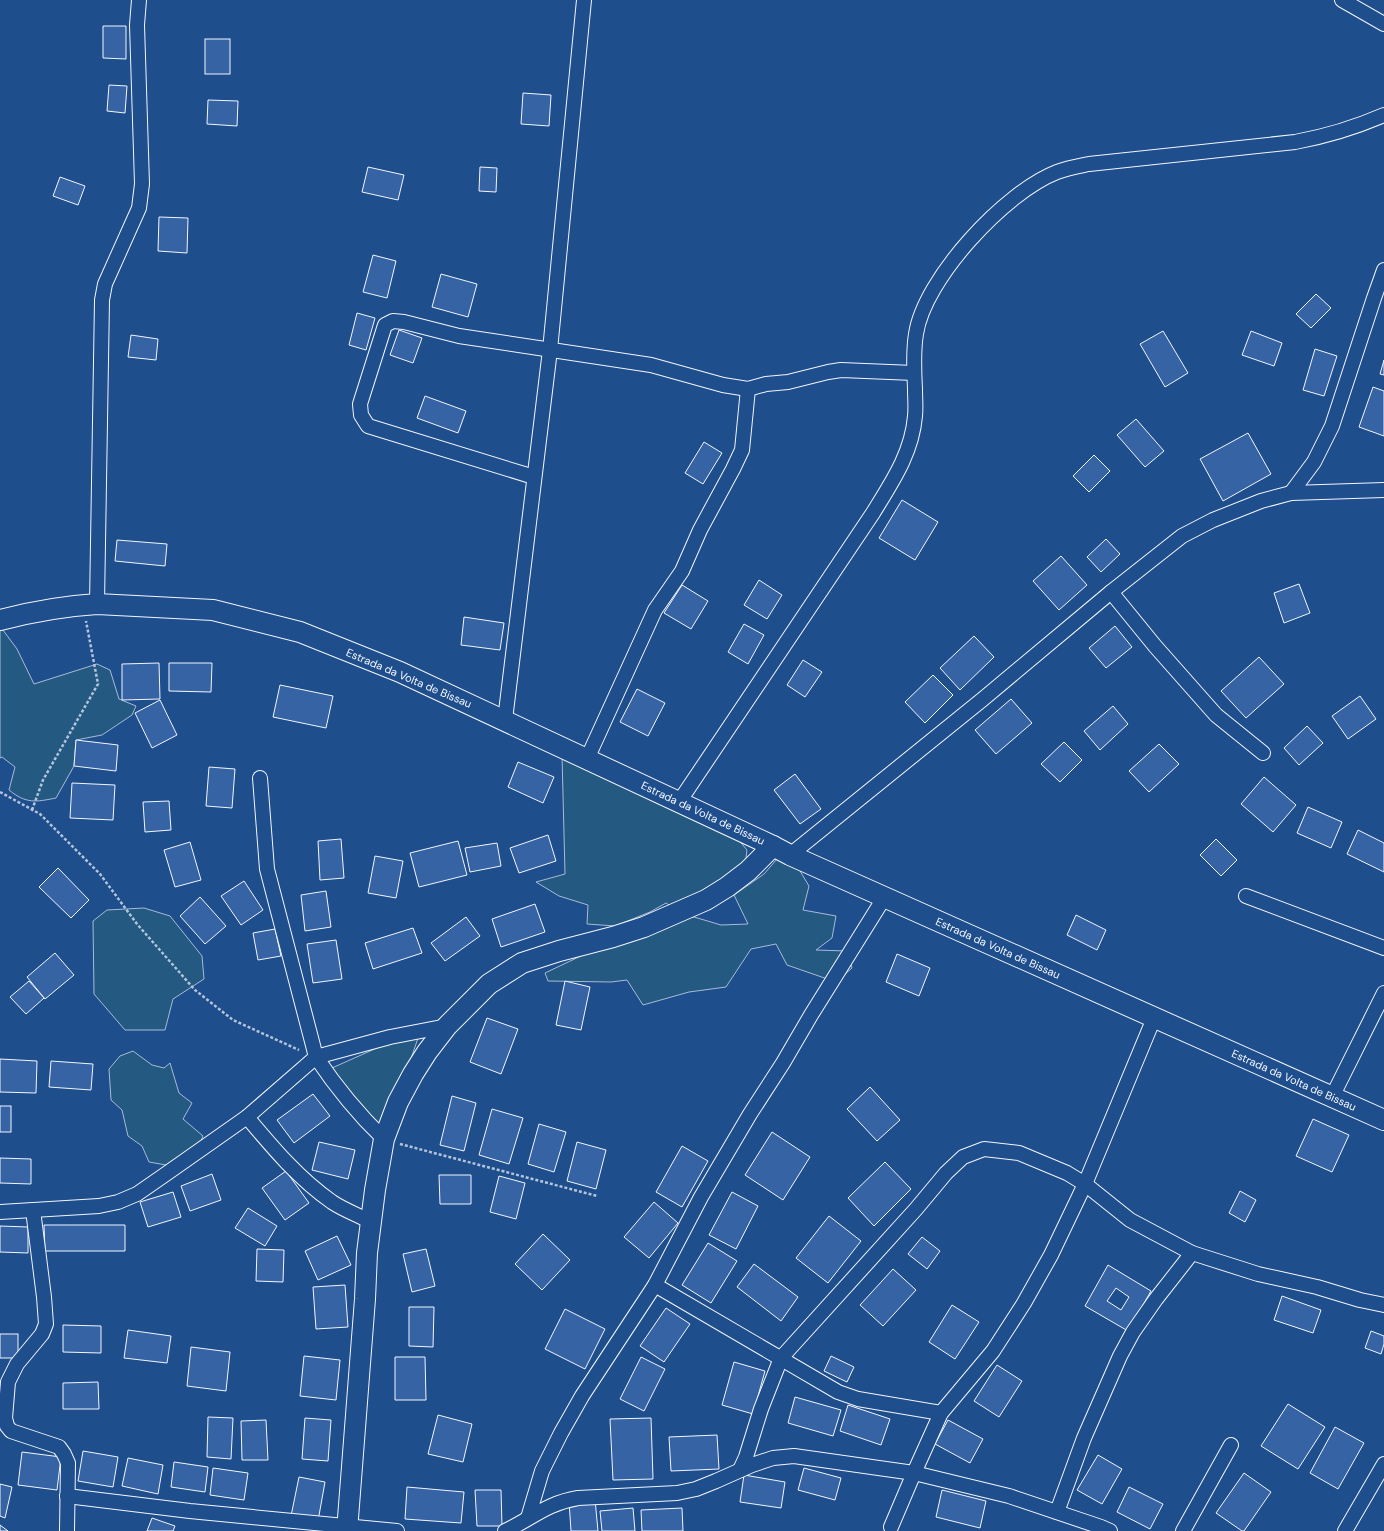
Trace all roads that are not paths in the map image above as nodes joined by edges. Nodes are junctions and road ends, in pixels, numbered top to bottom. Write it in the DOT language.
graph roads {
  1 [pos="139,0"];
  2 [pos="584,0"];
  3 [pos="1342,0"];
  4 [pos="1384,24"];
  5 [pos="1384,115"];
  6 [pos="1384,270"];
  7 [pos="550,350"];
  8 [pos="914,374"];
  9 [pos="748,389"];
  10 [pos="534,477"];
  11 [pos="1384,490"];
  12 [pos="1291,492"];
  13 [pos="1111,592"];
  14 [pos="90,604"];
  15 [pos="0,620"];
  16 [pos="505,720"];
  17 [pos="1263,752"];
  18 [pos="588,759"];
  19 [pos="260,778"];
  20 [pos="679,802"];
  21 [pos="782,851"];
  22 [pos="1246,896"];
  23 [pos="884,898"];
  24 [pos="1384,948"];
  25 [pos="1384,993"];
  26 [pos="1154,1018"];
  27 [pos="447,1026"];
  28 [pos="316,1057"];
  29 [pos="1332,1096"];
  30 [pos="247,1117"];
  31 [pos="1384,1120"];
  32 [pos="384,1139"];
  33 [pos="1085,1184"];
  34 [pos="33,1210"];
  35 [pos="0,1212"];
  36 [pos="371,1222"];
  37 [pos="1192,1253"];
  38 [pos="655,1285"];
  39 [pos="1384,1306"];
  40 [pos="781,1358"];
  41 [pos="941,1413"];
  42 [pos="1231,1445"];
  43 [pos="1384,1464"];
  44 [pos="740,1470"];
  45 [pos="914,1473"];
  46 [pos="67,1496"];
  47 [pos="1057,1512"];
  48 [pos="528,1518"];
  49 [pos="891,1527"];
  50 [pos="348,1528"];
  51 [pos="67,1531"];
  52 [pos="398,1531"];
  53 [pos="505,1531"];
  54 [pos="1110,1531"];
  55 [pos="1183,1531"];
  56 [pos="1345,1531"];
  1 -- 14 [label="street"];
  2 -- 7 [label="street"];
  3 -- 4 [label="street"];
  5 -- 8 [label="street"];
  6 -- 12 [label="street"];
  7 -- 9 [label="street"];
  7 -- 10 [label="street"];
  7 -- 10 [label="street"];
  8 -- 9 [label="street"];
  8 -- 20 [label="street"];
  9 -- 18 [label="street"];
  10 -- 16 [label="street"];
  11 -- 12 [label="street"];
  12 -- 13 [label="street"];
  13 -- 17 [label="street"];
  13 -- 21 [label="street"];
  14 -- 15 [label="main road, Estrada da Volta de Bissau"];
  14 -- 16 [label="main road, Estrada da Volta de Bissau"];
  16 -- 18 [label="main road, Estrada da Volta de Bissau"];
  18 -- 20 [label="main road, Estrada da Volta de Bissau"];
  19 -- 28 [label="street"];
  20 -- 21 [label="main road, Estrada da Volta de Bissau"];
  21 -- 23 [label="main road, Estrada da Volta de Bissau"];
  21 -- 27 [label="main road"];
  22 -- 24 [label="street"];
  23 -- 26 [label="main road, Estrada da Volta de Bissau"];
  23 -- 38 [label="street"];
  25 -- 29 [label="street"];
  26 -- 29 [label="main road, Estrada da Volta de Bissau"];
  26 -- 33 [label="street"];
  27 -- 28 [label="street"];
  27 -- 32 [label="main road"];
  28 -- 30 [label="street"];
  28 -- 32 [label="street"];
  29 -- 31 [label="main road, Estrada da Volta de Bissau"];
  30 -- 34 [label="street"];
  30 -- 36 [label="street"];
  32 -- 36 [label="main road"];
  33 -- 37 [label="street"];
  33 -- 40 [label="street"];
  33 -- 41 [label="street"];
  34 -- 35 [label="street"];
  34 -- 46 [label="street"];
  36 -- 50 [label="main road"];
  37 -- 39 [label="street"];
  37 -- 47 [label="street"];
  38 -- 40 [label="street"];
  38 -- 48 [label="street"];
  40 -- 41 [label="street"];
  40 -- 44 [label="street"];
  41 -- 45 [label="street"];
  42 -- 55 [label="street"];
  43 -- 56 [label="street"];
  44 -- 45 [label="street"];
  44 -- 48 [label="street"];
  45 -- 47 [label="street"];
  45 -- 49 [label="street"];
  46 -- 50 [label="street"];
  46 -- 51 [label="street"];
  47 -- 54 [label="street"];
  48 -- 53 [label="street"];
  50 -- 52 [label="street"];
}
